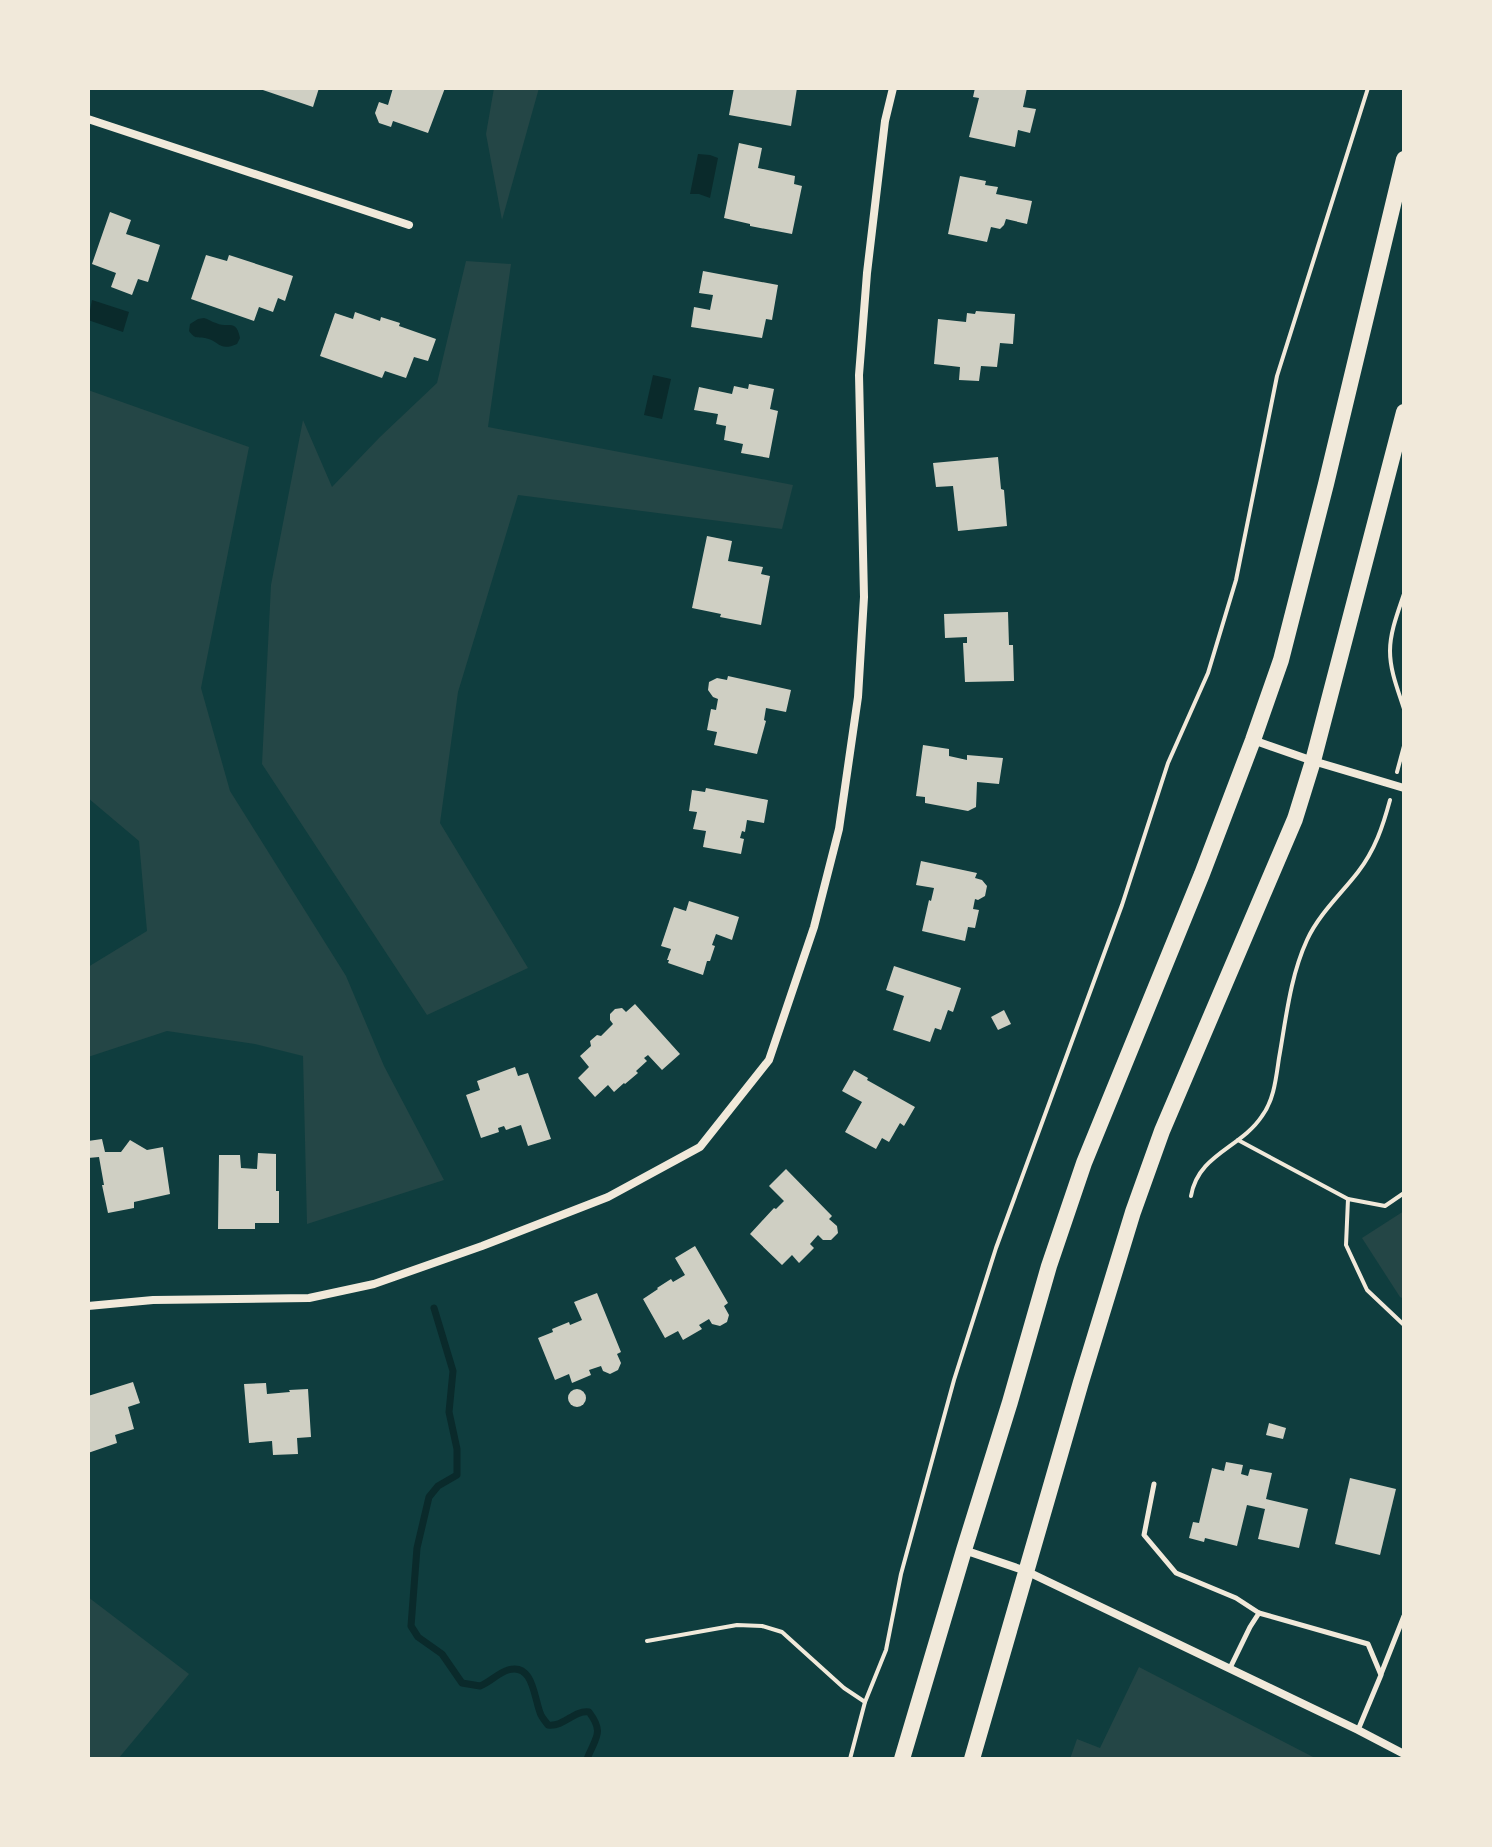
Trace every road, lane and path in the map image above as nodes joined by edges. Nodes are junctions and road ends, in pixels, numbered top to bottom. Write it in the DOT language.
graph roads {
  1 [pos="893,88"];
  2 [pos="1368,88"];
  3 [pos="88,119"];
  4 [pos="1404,159"];
  5 [pos="409,225"];
  6 [pos="1404,412"];
  7 [pos="1404,594"];
  8 [pos="1404,709"];
  9 [pos="1253,740"];
  10 [pos="1404,746"];
  11 [pos="1313,761"];
  12 [pos="1399,787"];
  13 [pos="1238,1140"];
  14 [pos="1404,1193"];
  15 [pos="1191,1196"];
  16 [pos="1348,1199"];
  17 [pos="88,1306"];
  18 [pos="1404,1325"];
  19 [pos="1154,1484"];
  20 [pos="964,1550"];
  21 [pos="1026,1571"];
  22 [pos="1259,1613"];
  23 [pos="1404,1616"];
  24 [pos="647,1641"];
  25 [pos="1230,1668"];
  26 [pos="1381,1675"];
  27 [pos="865,1702"];
  28 [pos="1358,1730"];
  29 [pos="1404,1754"];
  30 [pos="850,1759"];
  31 [pos="902,1759"];
  32 [pos="972,1759"];
  1 -- 17 [label="street"];
  2 -- 27 [label="path"];
  3 -- 5 [label="street"];
  4 -- 9 [label="main road"];
  6 -- 11 [label="main road"];
  7 -- 8 [label="path"];
  9 -- 11 [label="street"];
  9 -- 20 [label="main road"];
  10 -- 12 [label="path"];
  11 -- 12 [label="street"];
  11 -- 21 [label="main road"];
  12 -- 13 [label="path"];
  13 -- 15 [label="path"];
  13 -- 16 [label="path"];
  14 -- 16 [label="path"];
  16 -- 18 [label="path"];
  19 -- 22 [label="lane"];
  20 -- 21 [label="street"];
  20 -- 31 [label="main road"];
  21 -- 25 [label="street"];
  21 -- 32 [label="main road"];
  22 -- 25 [label="lane"];
  22 -- 26 [label="lane"];
  23 -- 26 [label="lane"];
  24 -- 27 [label="path"];
  25 -- 28 [label="street"];
  26 -- 28 [label="lane"];
  27 -- 30 [label="path"];
  28 -- 29 [label="street"];
}
